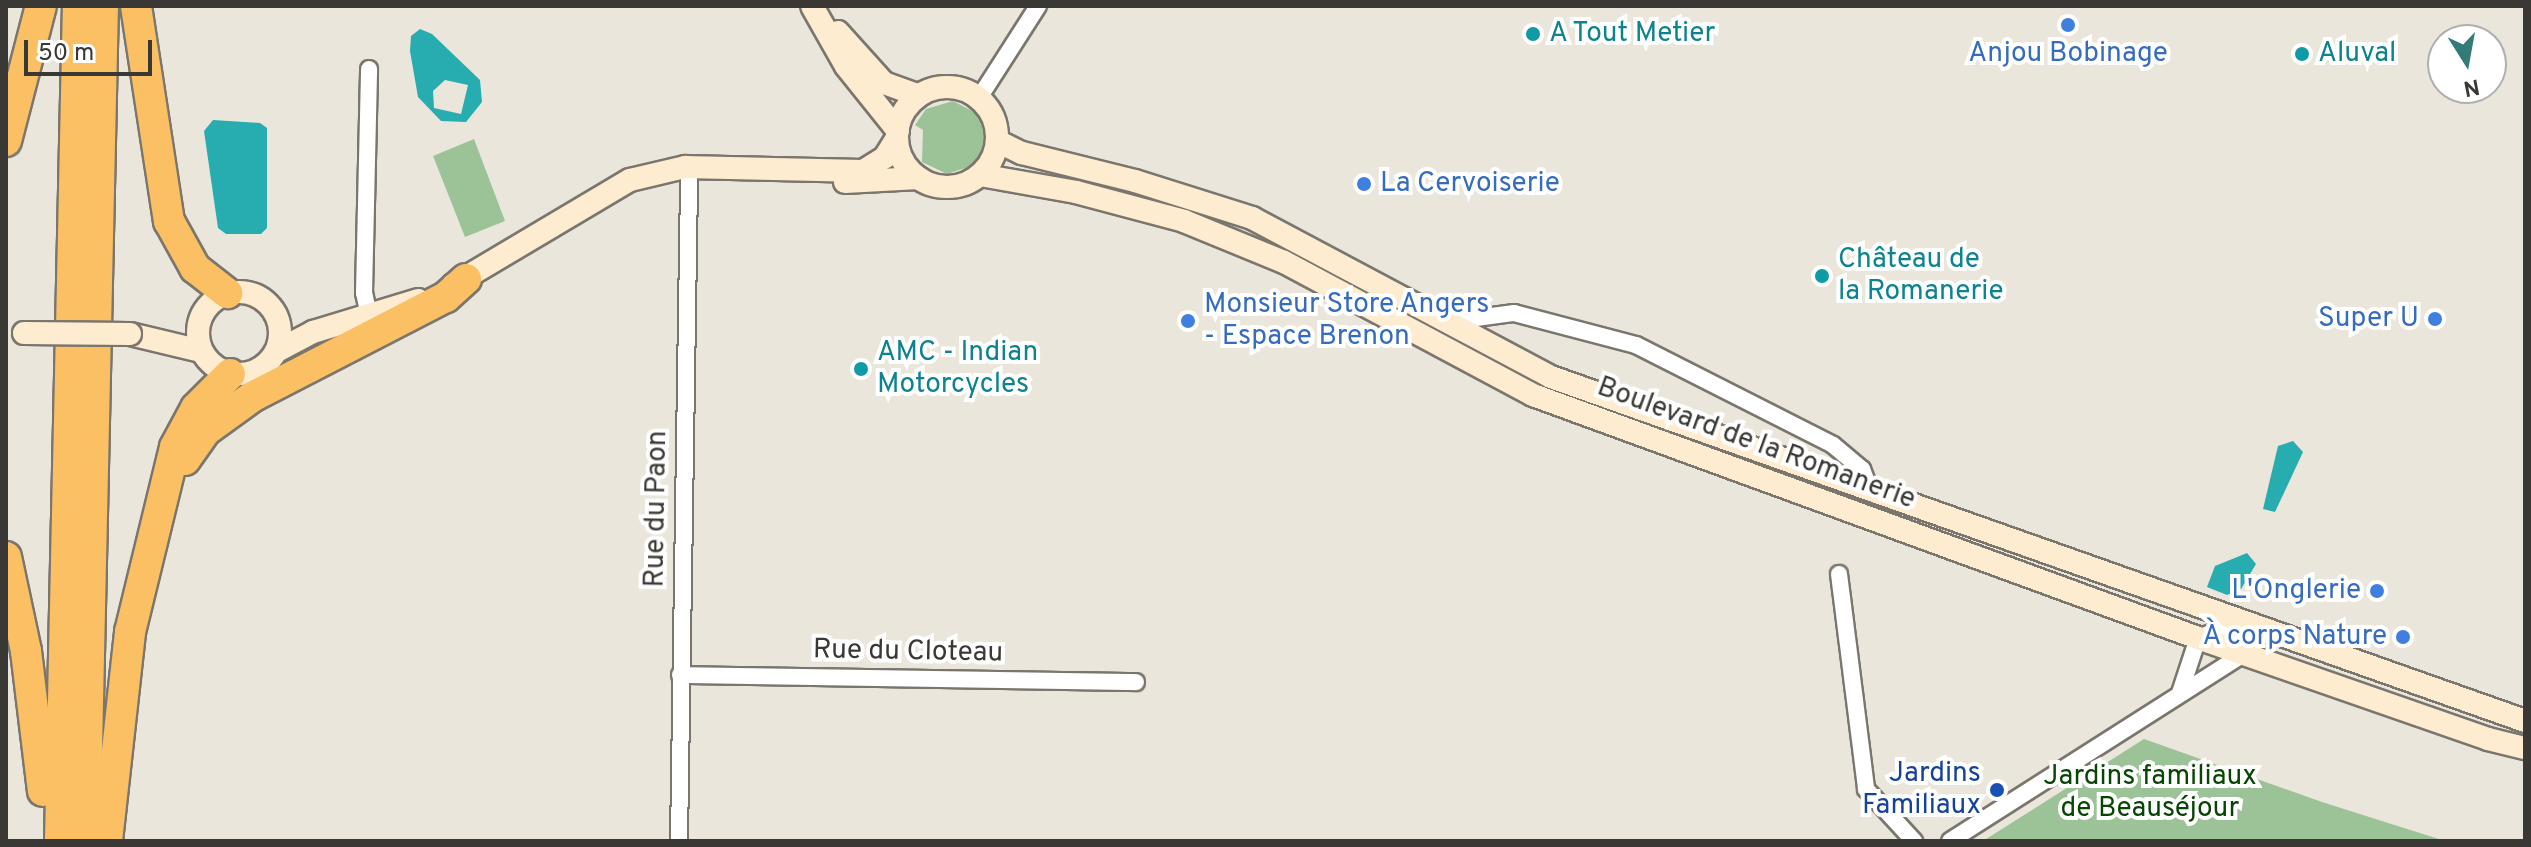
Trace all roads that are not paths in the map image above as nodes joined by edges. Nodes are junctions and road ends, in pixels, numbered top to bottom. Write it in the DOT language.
graph roads {
  1 [pos="41,6"];
  2 [pos="78,6"];
  3 [pos="103,6"];
  4 [pos="136,6"];
  5 [pos="812,6"];
  6 [pos="820,6"];
  7 [pos="1038,6"];
  8 [pos="369,69"];
  9 [pos="919,96"];
  10 [pos="979,98"];
  11 [pos="897,134"];
  12 [pos="6,141"];
  13 [pos="997,141"];
  14 [pos="980,175"];
  15 [pos="919,178"];
  16 [pos="689,179"];
  17 [pos="605,194"];
  18 [pos="466,279"];
  19 [pos="227,293"];
  20 [pos="201,315"];
  21 [pos="277,315"];
  22 [pos="369,316"];
  23 [pos="1443,323"];
  24 [pos="15,332"];
  25 [pos="313,332"];
  26 [pos="140,335"];
  27 [pos="201,351"];
  28 [pos="277,351"];
  29 [pos="230,374"];
  30 [pos="1871,493"];
  31 [pos="154,532"];
  32 [pos="6,557"];
  33 [pos="1839,574"];
  34 [pos="2268,634"];
  35 [pos="2198,638"];
  36 [pos="2244,654"];
  37 [pos="680,675"];
  38 [pos="1136,682"];
  39 [pos="2180,693"];
  40 [pos="2525,721"];
  41 [pos="2525,748"];
  42 [pos="44,841"];
  43 [pos="60,841"];
  44 [pos="85,841"];
  45 [pos="107,841"];
  46 [pos="679,841"];
  47 [pos="1914,841"];
  48 [pos="1950,841"];
  1 -- 12 [label="highway"];
  2 -- 43 [label="highway"];
  3 -- 44 [label="highway"];
  4 -- 19 [label="highway"];
  5 -- 11 [label="street"];
  6 -- 9 [label="street"];
  7 -- 10 [label="street"];
  8 -- 22 [label="street"];
  9 -- 10 [label="street"];
  9 -- 11 [label="street"];
  10 -- 13 [label="street"];
  11 -- 15 [label="street"];
  11 -- 17 [label="street"];
  13 -- 14 [label="street"];
  13 -- 23 [label="street, Boulevard de la Romanerie"];
  14 -- 15 [label="street"];
  14 -- 35 [label="street, Boulevard de la Romanerie"];
  15 -- 16 [label="street"];
  16 -- 17 [label="street"];
  16 -- 37 [label="street, Rue du Paon"];
  17 -- 18 [label="street"];
  18 -- 22 [label="street"];
  18 -- 31 [label="highway"];
  19 -- 20 [label="street"];
  19 -- 21 [label="street"];
  20 -- 26 [label="street"];
  20 -- 27 [label="street"];
  21 -- 25 [label="street"];
  21 -- 28 [label="street"];
  22 -- 25 [label="street"];
  23 -- 30 [label="street, Boulevard de la Romanerie"];
  23 -- 30 [label="street, Boulevard de la Romanerie"];
  24 -- 26 [label="street, bridge"];
  25 -- 28 [label="street"];
  26 -- 27 [label="street"];
  27 -- 29 [label="street"];
  28 -- 29 [label="street"];
  29 -- 31 [label="highway"];
  30 -- 34 [label="street, Boulevard de la Romanerie"];
  31 -- 45 [label="highway"];
  32 -- 42 [label="highway"];
  33 -- 47 [label="street"];
  34 -- 35 [label="street"];
  34 -- 40 [label="street, Boulevard de la Romanerie"];
  35 -- 36 [label="street, Boulevard de la Romanerie"];
  35 -- 39 [label="street"];
  36 -- 39 [label="street"];
  36 -- 41 [label="street, Boulevard de la Romanerie"];
  37 -- 38 [label="street, Rue du Cloteau"];
  37 -- 46 [label="street, Rue du Paon"];
  39 -- 48 [label="street"];
}
